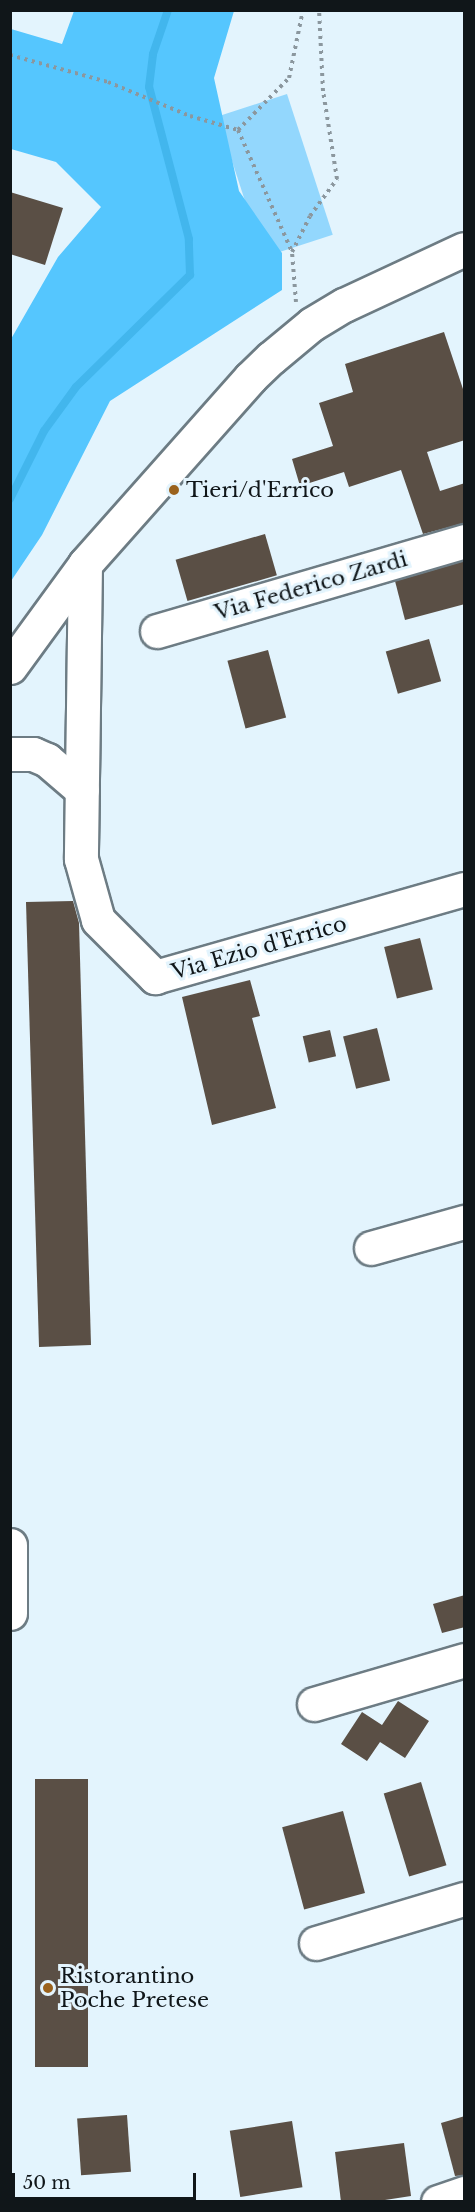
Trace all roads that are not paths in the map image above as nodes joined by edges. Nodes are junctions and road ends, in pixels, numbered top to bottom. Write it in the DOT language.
graph roads {
  1 [pos="465,249"];
  2 [pos="465,541"];
  3 [pos="85,564"];
  4 [pos="157,631"];
  5 [pos="10,667"];
  6 [pos="10,754"];
  7 [pos="82,790"];
  8 [pos="465,889"];
  9 [pos="465,1222"];
  10 [pos="370,1248"];
  11 [pos="10,1545"];
  12 [pos="11,1608"];
  13 [pos="465,1660"];
  14 [pos="314,1704"];
  15 [pos="465,1899"];
  16 [pos="316,1943"];
  17 [pos="465,2193"];
  18 [pos="438,2202"];
  1 -- 3 [label="street"];
  2 -- 4 [label="street, Via Federico Zardi"];
  3 -- 5 [label="street"];
  3 -- 7 [label="street, Via Ezio d'Errico"];
  6 -- 7 [label="street"];
  7 -- 8 [label="street, Via Ezio d'Errico"];
  9 -- 10 [label="street"];
  11 -- 12 [label="street"];
  13 -- 14 [label="street"];
  15 -- 16 [label="street"];
  17 -- 18 [label="street"];
}
